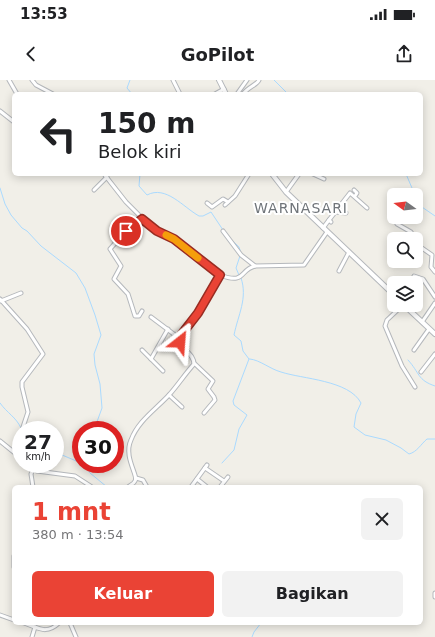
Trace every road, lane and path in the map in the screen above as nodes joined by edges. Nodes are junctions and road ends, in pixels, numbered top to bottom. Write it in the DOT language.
graph roads {
  1 [pos="9,80"];
  2 [pos="32,80"];
  3 [pos="173,80"];
  4 [pos="218,80"];
  5 [pos="247,80"];
  6 [pos="259,80"];
  7 [pos="224,89"];
  8 [pos="16,92"];
  9 [pos="49,92"];
  10 [pos="179,92"];
  11 [pos="219,92"];
  12 [pos="225,92"];
  13 [pos="239,92"];
  14 [pos="245,92"];
  15 [pos="0,111"];
  16 [pos="12,120"];
  17 [pos="106,176"];
  18 [pos="248,176"];
  19 [pos="274,176"];
  20 [pos="298,176"];
  21 [pos="317,176"];
  22 [pos="324,179"];
  23 [pos="94,190"];
  24 [pos="354,190"];
  25 [pos="286,192"];
  26 [pos="355,196"];
  27 [pos="207,203"];
  28 [pos="367,208"];
  29 [pos="335,212"];
  30 [pos="346,213"];
  31 [pos="142,219"];
  32 [pos="397,224"];
  33 [pos="323,228"];
  34 [pos="222,231"];
  35 [pos="327,232"];
  36 [pos="411,232"];
  37 [pos="423,249"];
  38 [pos="349,252"];
  39 [pos="255,266"];
  40 [pos="339,271"];
  41 [pos="435,272"];
  42 [pos="220,275"];
  43 [pos="423,279"];
  44 [pos="387,288"];
  45 [pos="21,293"];
  46 [pos="435,297"];
  47 [pos="1,300"];
  48 [pos="435,303"];
  49 [pos="142,311"];
  50 [pos="396,312"];
  51 [pos="411,312"];
  52 [pos="151,317"];
  53 [pos="422,322"];
  54 [pos="168,329"];
  55 [pos="429,329"];
  56 [pos="435,334"];
  57 [pos="179,338"];
  58 [pos="142,350"];
  59 [pos="414,350"];
  60 [pos="435,354"];
  61 [pos="151,359"];
  62 [pos="194,363"];
  63 [pos="162,371"];
  64 [pos="421,372"];
  65 [pos="415,387"];
  66 [pos="169,395"];
  67 [pos="182,407"];
  68 [pos="204,413"];
  69 [pos="25,421"];
  70 [pos="0,441"];
  71 [pos="12,451"];
  72 [pos="31,473"];
  73 [pos="54,473"];
  74 [pos="228,476"];
  75 [pos="136,478"];
  76 [pos="197,479"];
  77 [pos="224,481"];
  78 [pos="32,485"];
  79 [pos="88,485"];
  80 [pos="131,485"];
  81 [pos="146,485"];
  82 [pos="192,485"];
  83 [pos="204,485"];
  84 [pos="221,485"];
  85 [pos="435,593"];
  86 [pos="435,597"];
  87 [pos="0,615"];
  88 [pos="12,619"];
  89 [pos="30,625"];
  90 [pos="57,625"];
  91 [pos="71,625"];
  92 [pos="36,627"];
  93 [pos="32,637"];
  94 [pos="76,637"];
  1 -- 8 [label="street"];
  2 -- 9 [label="street"];
  3 -- 10 [label="street"];
  4 -- 7 [label="street"];
  5 -- 13 [label="street"];
  6 -- 14 [label="street"];
  7 -- 11 [label="street"];
  7 -- 12 [label="street"];
  15 -- 16 [label="street"];
  17 -- 23 [label="street"];
  17 -- 31 [label="street"];
  18 -- 27 [label="street"];
  19 -- 25 [label="street"];
  20 -- 25 [label="street"];
  21 -- 22 [label="street"];
  24 -- 26 [label="street"];
  25 -- 33 [label="street"];
  26 -- 28 [label="street"];
  26 -- 29 [label="street"];
  29 -- 30 [label="street"];
  29 -- 33 [label="street"];
  31 -- 42 [label="street"];
  31 -- 49 [label="street"];
  32 -- 36 [label="street"];
  33 -- 35 [label="street"];
  34 -- 39 [label="street"];
  35 -- 38 [label="street"];
  35 -- 39 [label="street"];
  37 -- 41 [label="street"];
  38 -- 40 [label="street"];
  38 -- 44 [label="street"];
  39 -- 42 [label="street"];
  42 -- 57 [label="street"];
  43 -- 46 [label="street"];
  45 -- 47 [label="street"];
  47 -- 69 [label="street"];
  48 -- 53 [label="street"];
  50 -- 65 [label="street"];
  51 -- 53 [label="street"];
  52 -- 54 [label="street"];
  53 -- 55 [label="street"];
  54 -- 57 [label="street"];
  54 -- 61 [label="street"];
  55 -- 56 [label="street"];
  55 -- 59 [label="street"];
  57 -- 62 [label="street"];
  58 -- 61 [label="street"];
  60 -- 64 [label="street"];
  61 -- 63 [label="street"];
  62 -- 66 [label="street"];
  62 -- 68 [label="street"];
  66 -- 67 [label="street"];
  66 -- 75 [label="street"];
  70 -- 71 [label="street"];
  72 -- 78 [label="street"];
  73 -- 79 [label="street"];
  74 -- 77 [label="street"];
  75 -- 80 [label="street"];
  75 -- 81 [label="street"];
  76 -- 77 [label="street"];
  76 -- 82 [label="street"];
  76 -- 83 [label="street"];
  77 -- 84 [label="street"];
  85 -- 86 [label="street"];
  87 -- 88 [label="street"];
  89 -- 92 [label="street"];
  90 -- 92 [label="street"];
  91 -- 94 [label="street"];
  92 -- 93 [label="street"];
}
